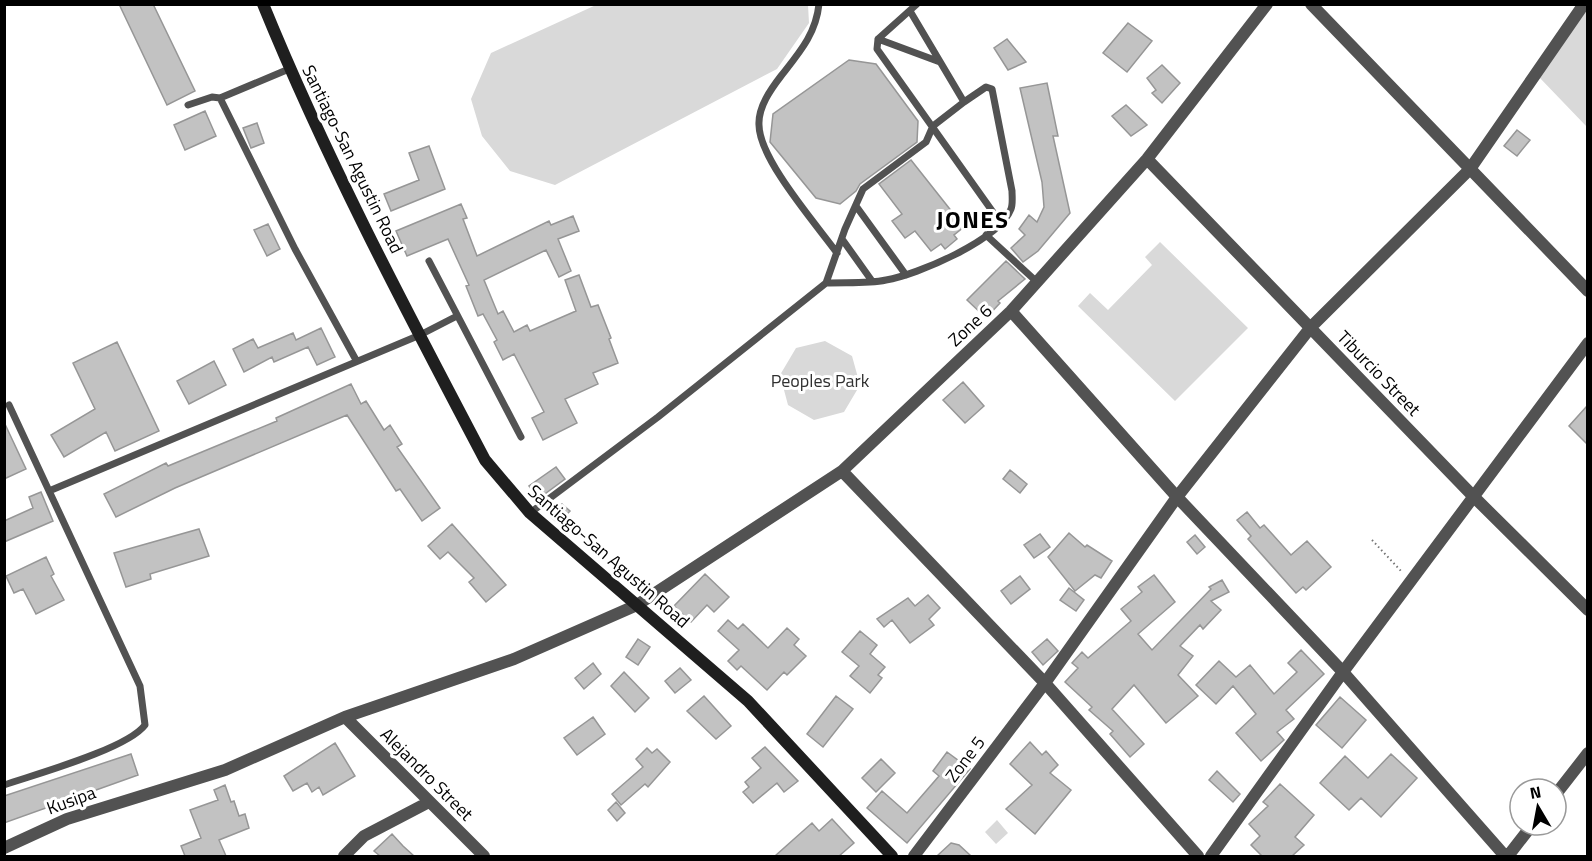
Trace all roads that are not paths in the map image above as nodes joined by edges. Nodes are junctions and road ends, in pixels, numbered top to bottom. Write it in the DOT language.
graph roads {
  1 [pos="263,4"];
  2 [pos="819,4"];
  3 [pos="917,4"];
  4 [pos="1267,4"];
  5 [pos="1311,4"];
  6 [pos="1584,4"];
  7 [pos="910,11"];
  8 [pos="878,39"];
  9 [pos="940,62"];
  10 [pos="289,69"];
  11 [pos="220,98"];
  12 [pos="964,102"];
  13 [pos="188,105"];
  14 [pos="933,126"];
  15 [pos="1146,159"];
  16 [pos="1470,169"];
  17 [pos="856,206"];
  18 [pos="1000,222"];
  19 [pos="986,235"];
  20 [pos="842,239"];
  21 [pos="837,253"];
  22 [pos="429,261"];
  23 [pos="906,275"];
  24 [pos="872,281"];
  25 [pos="1037,282"];
  26 [pos="826,283"];
  27 [pos="1587,291"];
  28 [pos="1011,311"];
  29 [pos="457,316"];
  30 [pos="1311,327"];
  31 [pos="420,335"];
  32 [pos="1587,343"];
  33 [pos="356,360"];
  34 [pos="9,405"];
  35 [pos="520,437"];
  36 [pos="842,471"];
  37 [pos="49,491"];
  38 [pos="1473,496"];
  39 [pos="1177,497"];
  40 [pos="530,513"];
  41 [pos="637,604"];
  42 [pos="1587,610"];
  43 [pos="1343,672"];
  44 [pos="1045,683"];
  45 [pos="345,717"];
  46 [pos="1587,753"];
  47 [pos="1568,778"];
  48 [pos="4,785"];
  49 [pos="429,802"];
  50 [pos="1522,837"];
  51 [pos="4,848"];
  52 [pos="344,856"];
  53 [pos="484,856"];
  54 [pos="892,856"];
  55 [pos="914,856"];
  56 [pos="1198,856"];
  57 [pos="1211,856"];
  58 [pos="1506,856"];
  1 -- 10 [label="main road, Santiago-San Agustin Road"];
  2 -- 21 [label="lane"];
  3 -- 7 [label="lane"];
  4 -- 15 [label="street, Zone 6"];
  5 -- 16 [label="street"];
  6 -- 16 [label="street, Zone 5"];
  7 -- 8 [label="lane"];
  7 -- 9 [label="lane"];
  8 -- 9 [label="lane"];
  8 -- 14 [label="lane"];
  9 -- 12 [label="lane"];
  10 -- 11 [label="lane"];
  10 -- 31 [label="main road, Santiago-San Agustin Road"];
  11 -- 13 [label="lane"];
  11 -- 33 [label="lane"];
  12 -- 14 [label="lane"];
  12 -- 18 [label="lane"];
  14 -- 17 [label="lane"];
  14 -- 18 [label="lane"];
  15 -- 25 [label="street, Zone 6"];
  15 -- 30 [label="street, Tiburcio Street"];
  16 -- 27 [label="street"];
  16 -- 30 [label="street, Zone 5"];
  17 -- 20 [label="lane"];
  17 -- 23 [label="lane"];
  18 -- 19 [label="lane"];
  19 -- 23 [label="lane"];
  19 -- 25 [label="lane"];
  20 -- 21 [label="lane"];
  20 -- 24 [label="lane"];
  21 -- 26 [label="lane"];
  22 -- 29 [label="lane"];
  23 -- 24 [label="lane"];
  24 -- 26 [label="lane"];
  25 -- 28 [label="street, Zone 6"];
  26 -- 40 [label="lane"];
  28 -- 36 [label="street, Zone 6"];
  28 -- 39 [label="street"];
  29 -- 31 [label="lane"];
  29 -- 35 [label="lane"];
  30 -- 38 [label="street, Tiburcio Street"];
  30 -- 39 [label="street, Zone 5"];
  31 -- 33 [label="lane"];
  31 -- 40 [label="main road, Santiago-San Agustin Road"];
  32 -- 38 [label="street"];
  33 -- 37 [label="lane"];
  34 -- 37 [label="lane"];
  36 -- 41 [label="street, Zone 6"];
  36 -- 44 [label="street"];
  37 -- 48 [label="lane"];
  38 -- 42 [label="street, Tiburcio Street"];
  38 -- 43 [label="street"];
  39 -- 43 [label="street"];
  39 -- 44 [label="street, Zone 5"];
  40 -- 41 [label="main road, Santiago-San Agustin Road"];
  41 -- 45 [label="street, Zone 6"];
  41 -- 54 [label="main road, Santiago-San Agustin Road"];
  43 -- 57 [label="street"];
  43 -- 58 [label="street"];
  44 -- 55 [label="street, Zone 5"];
  44 -- 56 [label="street"];
  45 -- 49 [label="street, Alejandro Street"];
  45 -- 51 [label="street, Kusipa"];
  46 -- 47 [label="street"];
  49 -- 52 [label="street"];
  49 -- 53 [label="street, Alejandro Street"];
  50 -- 58 [label="street"];
}
